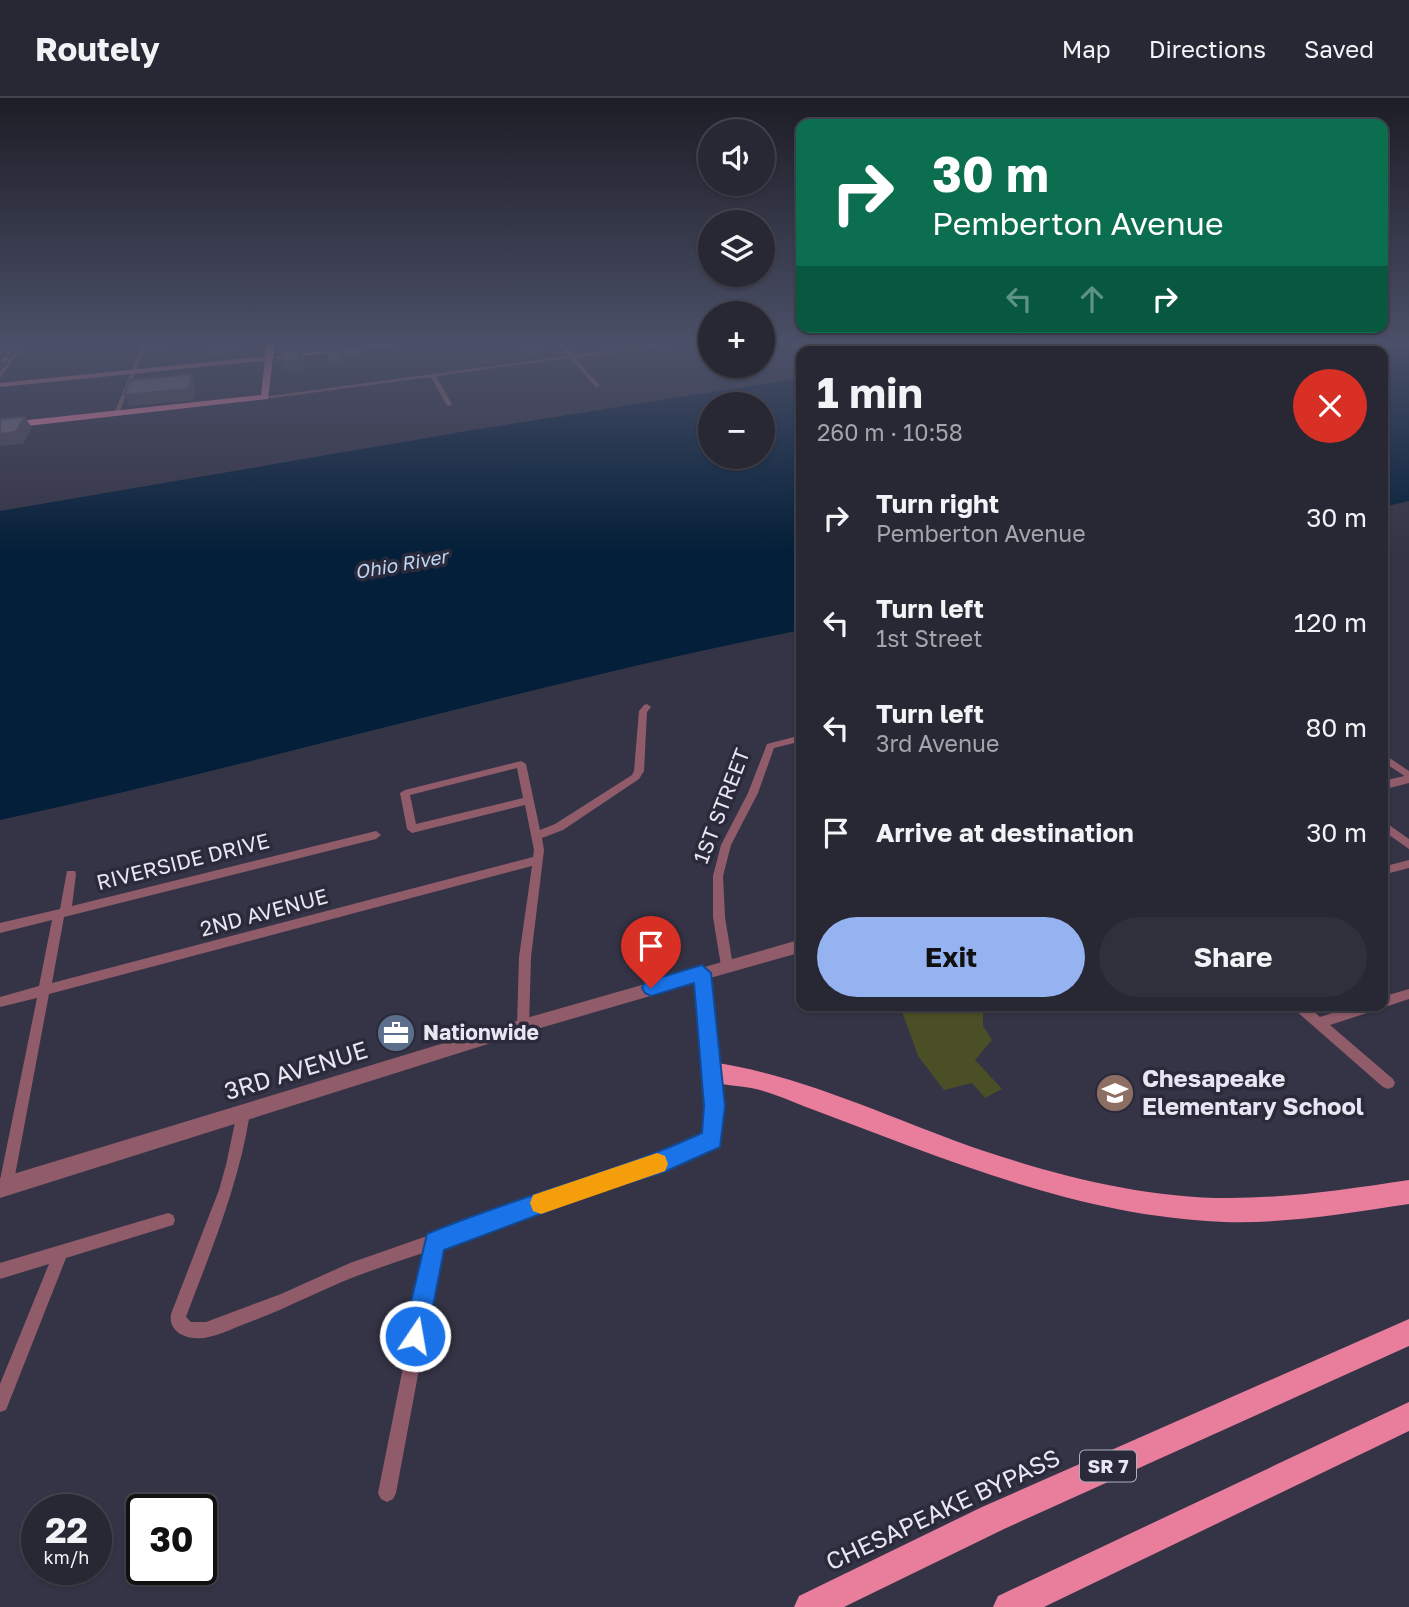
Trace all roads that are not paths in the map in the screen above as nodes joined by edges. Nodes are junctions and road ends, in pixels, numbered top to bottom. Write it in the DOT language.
graph roads {
  1 [pos="131,411"];
  2 [pos="116,413"];
  3 [pos="0,426"];
  4 [pos="646,707"];
  5 [pos="796,740"];
  6 [pos="1388,760"];
  7 [pos="1409,777"];
  8 [pos="1388,784"];
  9 [pos="529,800"];
  10 [pos="1388,829"];
  11 [pos="376,835"];
  12 [pos="538,835"];
  13 [pos="1409,845"];
  14 [pos="538,860"];
  15 [pos="1409,864"];
  16 [pos="1388,869"];
  17 [pos="71,874"];
  18 [pos="62,913"];
  19 [pos="0,928"];
  20 [pos="796,947"];
  21 [pos="727,965"];
  22 [pos="702,973"];
  23 [pos="45,990"];
  24 [pos="1409,994"];
  25 [pos="1388,1001"];
  26 [pos="0,1002"];
  27 [pos="1305,1011"];
  28 [pos="1356,1011"];
  29 [pos="1318,1023"];
  30 [pos="523,1026"];
  31 [pos="712,1072"];
  32 [pos="1388,1083"];
  33 [pos="243,1113"];
  34 [pos="3,1187"];
  35 [pos="1409,1192"];
  36 [pos="169,1220"];
  37 [pos="435,1242"];
  38 [pos="61,1253"];
  39 [pos="0,1271"];
  40 [pos="1409,1332"];
  41 [pos="0,1404"];
  42 [pos="1409,1416"];
  43 [pos="387,1493"];
  44 [pos="810,1607"];
  45 [pos="1009,1607"];
  1 -- 2 [label="main road"];
  2 -- 3 [label="main road"];
  4 -- 12 [label="street"];
  5 -- 21 [label="street, 1ST STREET"];
  6 -- 7 [label="street"];
  7 -- 8 [label="street"];
  9 -- 9 [label="street"];
  9 -- 12 [label="street"];
  10 -- 13 [label="street"];
  11 -- 18 [label="street, RIVERSIDE DRIVE"];
  12 -- 14 [label="street"];
  14 -- 23 [label="street, 2ND AVENUE"];
  14 -- 30 [label="street"];
  15 -- 16 [label="street"];
  17 -- 18 [label="street"];
  18 -- 19 [label="street, RIVERSIDE DRIVE"];
  18 -- 23 [label="street"];
  20 -- 21 [label="street, 3RD AVENUE"];
  21 -- 22 [label="street, 3RD AVENUE"];
  22 -- 30 [label="street, 3RD AVENUE"];
  22 -- 31 [label="street"];
  23 -- 26 [label="street, 2ND AVENUE"];
  23 -- 34 [label="street"];
  24 -- 25 [label="street"];
  27 -- 29 [label="street"];
  28 -- 29 [label="street"];
  29 -- 32 [label="street"];
  30 -- 33 [label="street, 3RD AVENUE"];
  31 -- 35 [label="main road"];
  31 -- 37 [label="street"];
  33 -- 34 [label="street, 3RD AVENUE"];
  33 -- 37 [label="street"];
  36 -- 38 [label="street"];
  37 -- 43 [label="street"];
  38 -- 39 [label="street"];
  38 -- 41 [label="street"];
  40 -- 44 [label="main road, CHESAPEAKE BYPASS / SR 7"];
  42 -- 45 [label="main road"];
}
